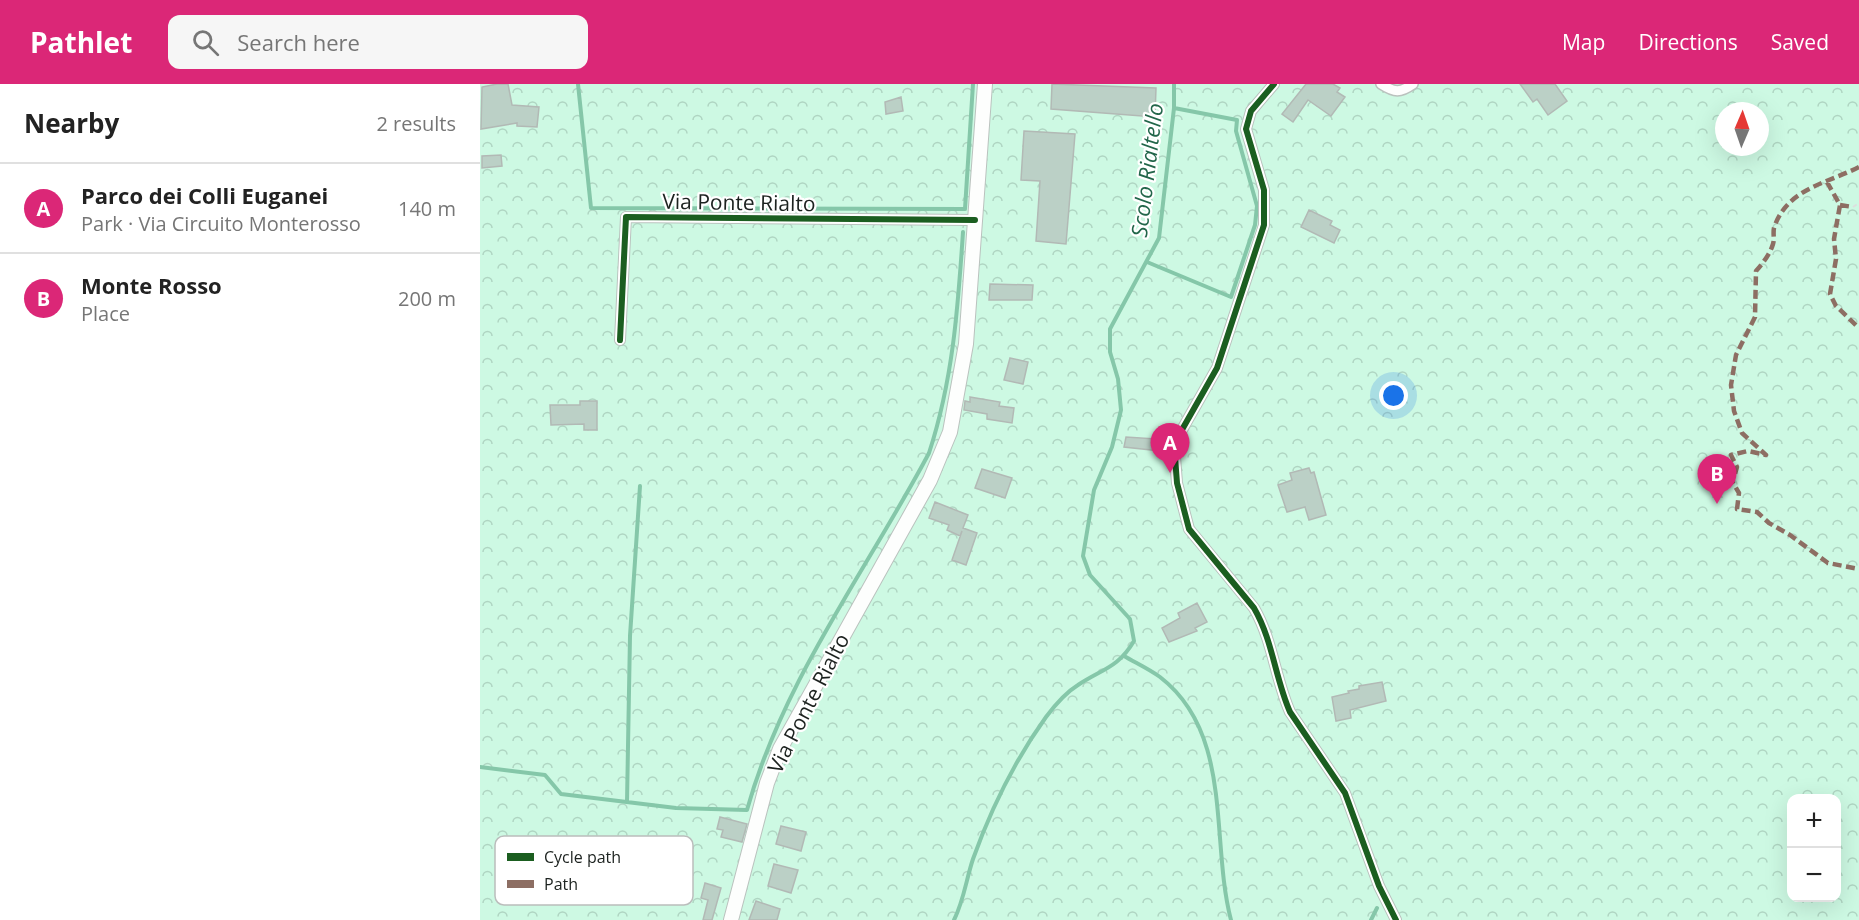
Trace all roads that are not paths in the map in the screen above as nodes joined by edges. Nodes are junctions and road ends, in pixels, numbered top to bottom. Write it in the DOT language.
graph roads {
  1 [pos="985,84"];
  2 [pos="1274,84"];
  3 [pos="1381,84"];
  4 [pos="1413,84"];
  5 [pos="975,220"];
  6 [pos="620,340"];
  7 [pos="731,920"];
  8 [pos="1396,920"];
  1 -- 5 [label="main road, Via Ponte Rialto"];
  2 -- 8 [label="street"];
  3 -- 4 [label="street"];
  5 -- 6 [label="street, Via Ponte Rialto"];
  5 -- 7 [label="main road, Via Ponte Rialto"];
}
